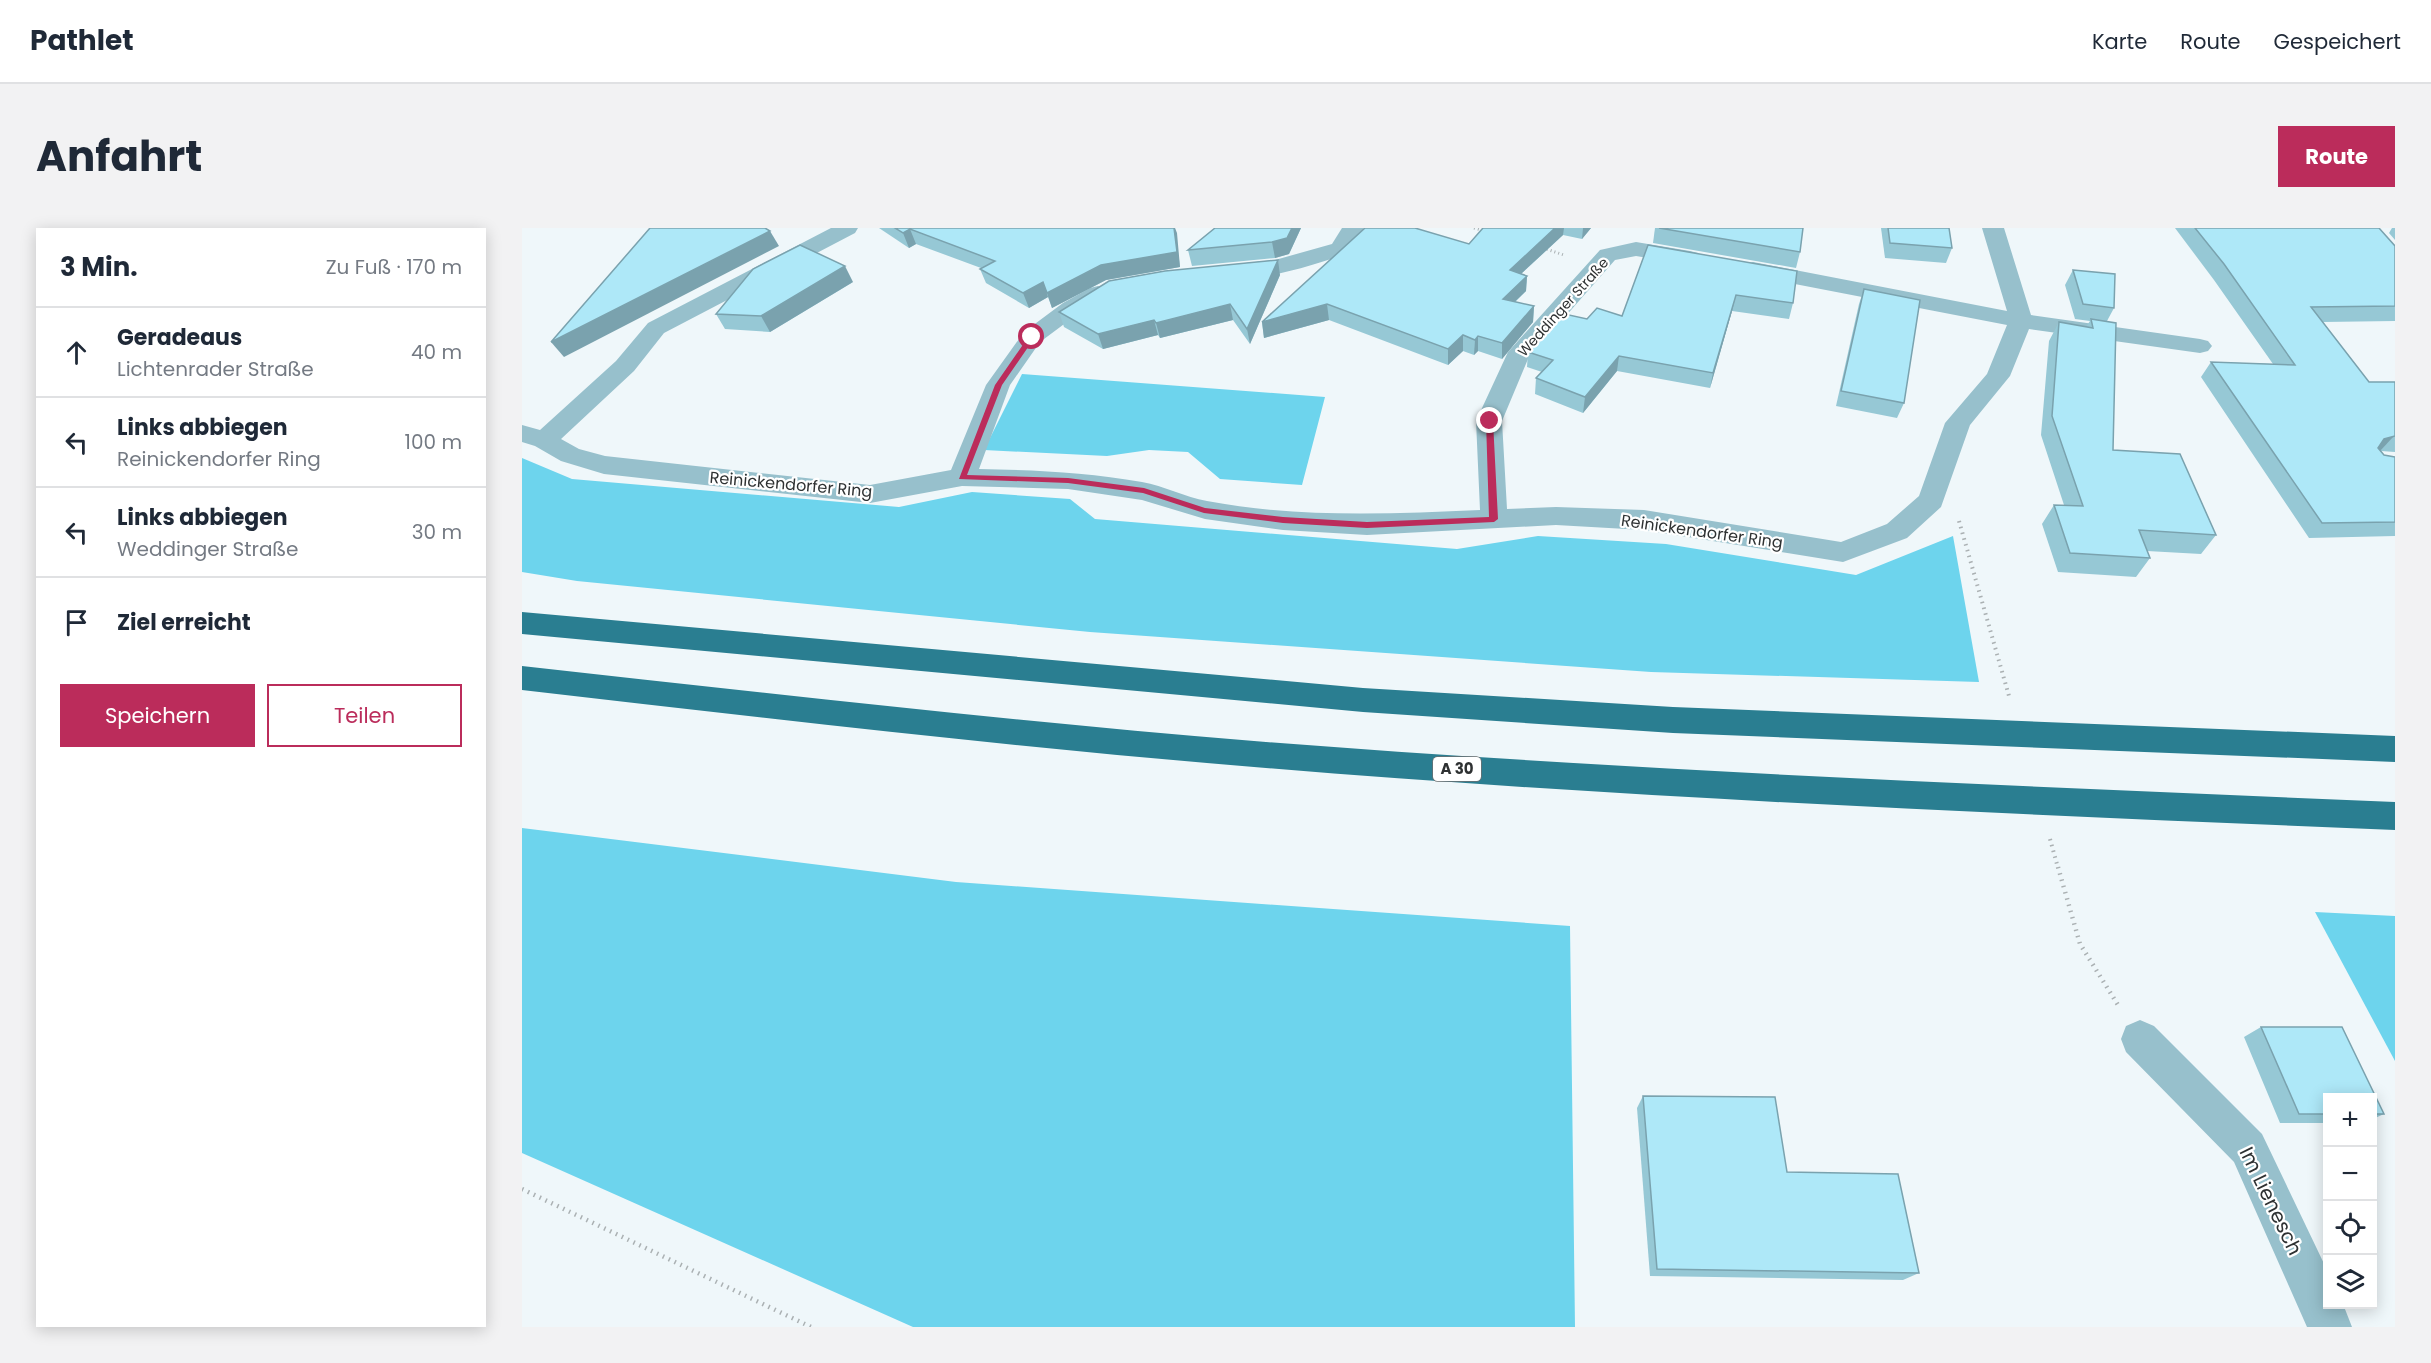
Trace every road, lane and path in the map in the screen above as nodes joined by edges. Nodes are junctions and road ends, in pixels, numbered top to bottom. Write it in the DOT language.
graph roads {
  1 [pos="847,228"];
  2 [pos="1353,228"];
  3 [pos="1474,228"];
  4 [pos="1993,228"];
  5 [pos="1486,231"];
  6 [pos="1543,248"];
  7 [pos="1600,265"];
  8 [pos="1214,272"];
  9 [pos="1117,287"];
  10 [pos="2021,321"];
  11 [pos="2200,346"];
  12 [pos="533,436"];
  13 [pos="1942,463"];
  14 [pos="962,477"];
  15 [pos="1494,519"];
  16 [pos="522,622"];
  17 [pos="1992,635"];
  18 [pos="522,678"];
  19 [pos="2395,749"];
  20 [pos="2395,816"];
  21 [pos="2080,944"];
  22 [pos="2140,1039"];
  23 [pos="522,1189"];
  24 [pos="811,1327"];
  25 [pos="2330,1327"];
  1 -- 12 [label="street"];
  2 -- 8 [label="street"];
  3 -- 5 [label="path"];
  4 -- 10 [label="street"];
  6 -- 7 [label="path"];
  7 -- 10 [label="street, Weddinger Straße"];
  7 -- 15 [label="street, Weddinger Straße"];
  9 -- 14 [label="street"];
  10 -- 11 [label="street, Weddinger Straße"];
  10 -- 13 [label="street, Reinickendorfer Ring"];
  12 -- 14 [label="street, Reinickendorfer Ring"];
  13 -- 15 [label="street, Reinickendorfer Ring"];
  13 -- 17 [label="path"];
  14 -- 15 [label="street, Reinickendorfer Ring"];
  16 -- 19 [label="highway"];
  18 -- 20 [label="highway, A 30"];
  21 -- 22 [label="path"];
  22 -- 25 [label="street, Im Lienesch"];
  23 -- 24 [label="path"];
}
